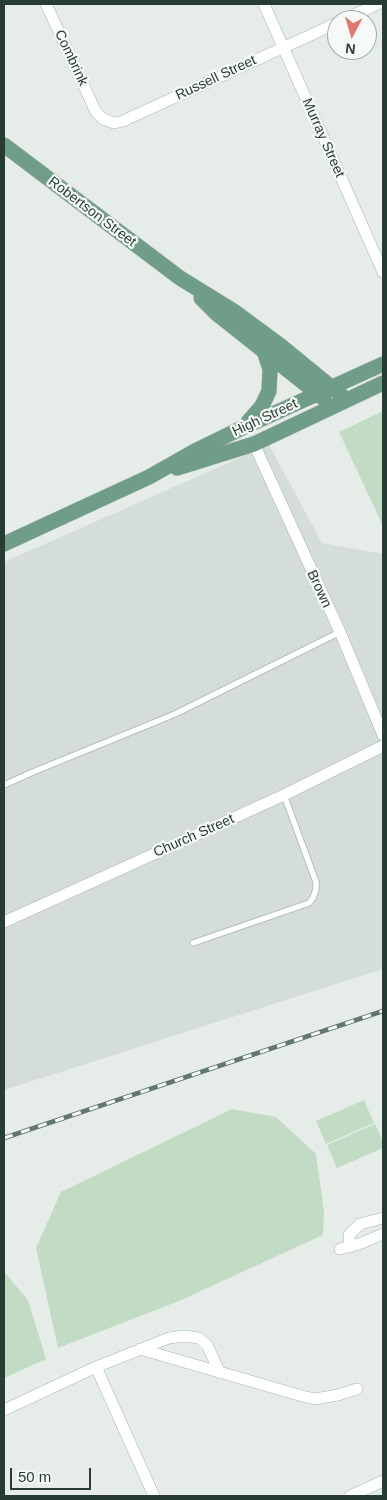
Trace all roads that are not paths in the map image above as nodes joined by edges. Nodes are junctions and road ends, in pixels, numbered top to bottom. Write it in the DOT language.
graph roads {
  1 [pos="46,4"];
  2 [pos="264,4"];
  3 [pos="378,4"];
  4 [pos="365,10"];
  5 [pos="327,28"];
  6 [pos="284,47"];
  7 [pos="96,112"];
  8 [pos="4,145"];
  9 [pos="383,272"];
  10 [pos="180,278"];
  11 [pos="264,350"];
  12 [pos="383,364"];
  13 [pos="383,384"];
  14 [pos="324,391"];
  15 [pos="340,403"];
  16 [pos="242,428"];
  17 [pos="254,444"];
  18 [pos="149,477"];
  19 [pos="4,544"];
  20 [pos="340,632"];
  21 [pos="383,735"];
  22 [pos="383,746"];
  23 [pos="4,785"];
  24 [pos="284,795"];
  25 [pos="4,922"];
  26 [pos="193,943"];
  27 [pos="383,1218"];
  28 [pos="383,1234"];
  29 [pos="140,1349"];
  30 [pos="96,1367"];
  31 [pos="220,1373"];
  32 [pos="357,1389"];
  33 [pos="4,1410"];
  34 [pos="383,1481"];
  35 [pos="154,1496"];
  36 [pos="350,1496"];
  1 -- 7 [label="street, Combrink"];
  2 -- 6 [label="street, Murray Street"];
  3 -- 4 [label="street"];
  5 -- 6 [label="street, Russell Street"];
  6 -- 7 [label="street, Russell Street"];
  6 -- 9 [label="street, Murray Street"];
  8 -- 10 [label="main road, Robertson Street"];
  10 -- 11 [label="main road, Robertson Street"];
  10 -- 14 [label="main road, Robertson Street"];
  11 -- 14 [label="main road, Robertson Street"];
  11 -- 16 [label="main road"];
  12 -- 14 [label="main road, High Street"];
  13 -- 15 [label="main road, High Street"];
  14 -- 15 [label="main road, Robertson Street"];
  14 -- 16 [label="main road, High Street"];
  15 -- 17 [label="main road, High Street"];
  16 -- 18 [label="main road, High Street"];
  17 -- 18 [label="main road, High Street"];
  17 -- 20 [label="street, Brown"];
  18 -- 19 [label="main road, High Street"];
  20 -- 21 [label="street, Brown"];
  20 -- 23 [label="lane"];
  22 -- 24 [label="street, Church Street"];
  24 -- 25 [label="street, Church Street"];
  24 -- 26 [label="lane"];
  27 -- 28 [label="street"];
  29 -- 30 [label="street"];
  29 -- 31 [label="street"];
  29 -- 31 [label="street"];
  30 -- 33 [label="street"];
  30 -- 35 [label="street"];
  31 -- 32 [label="street"];
  34 -- 36 [label="street"];
}
